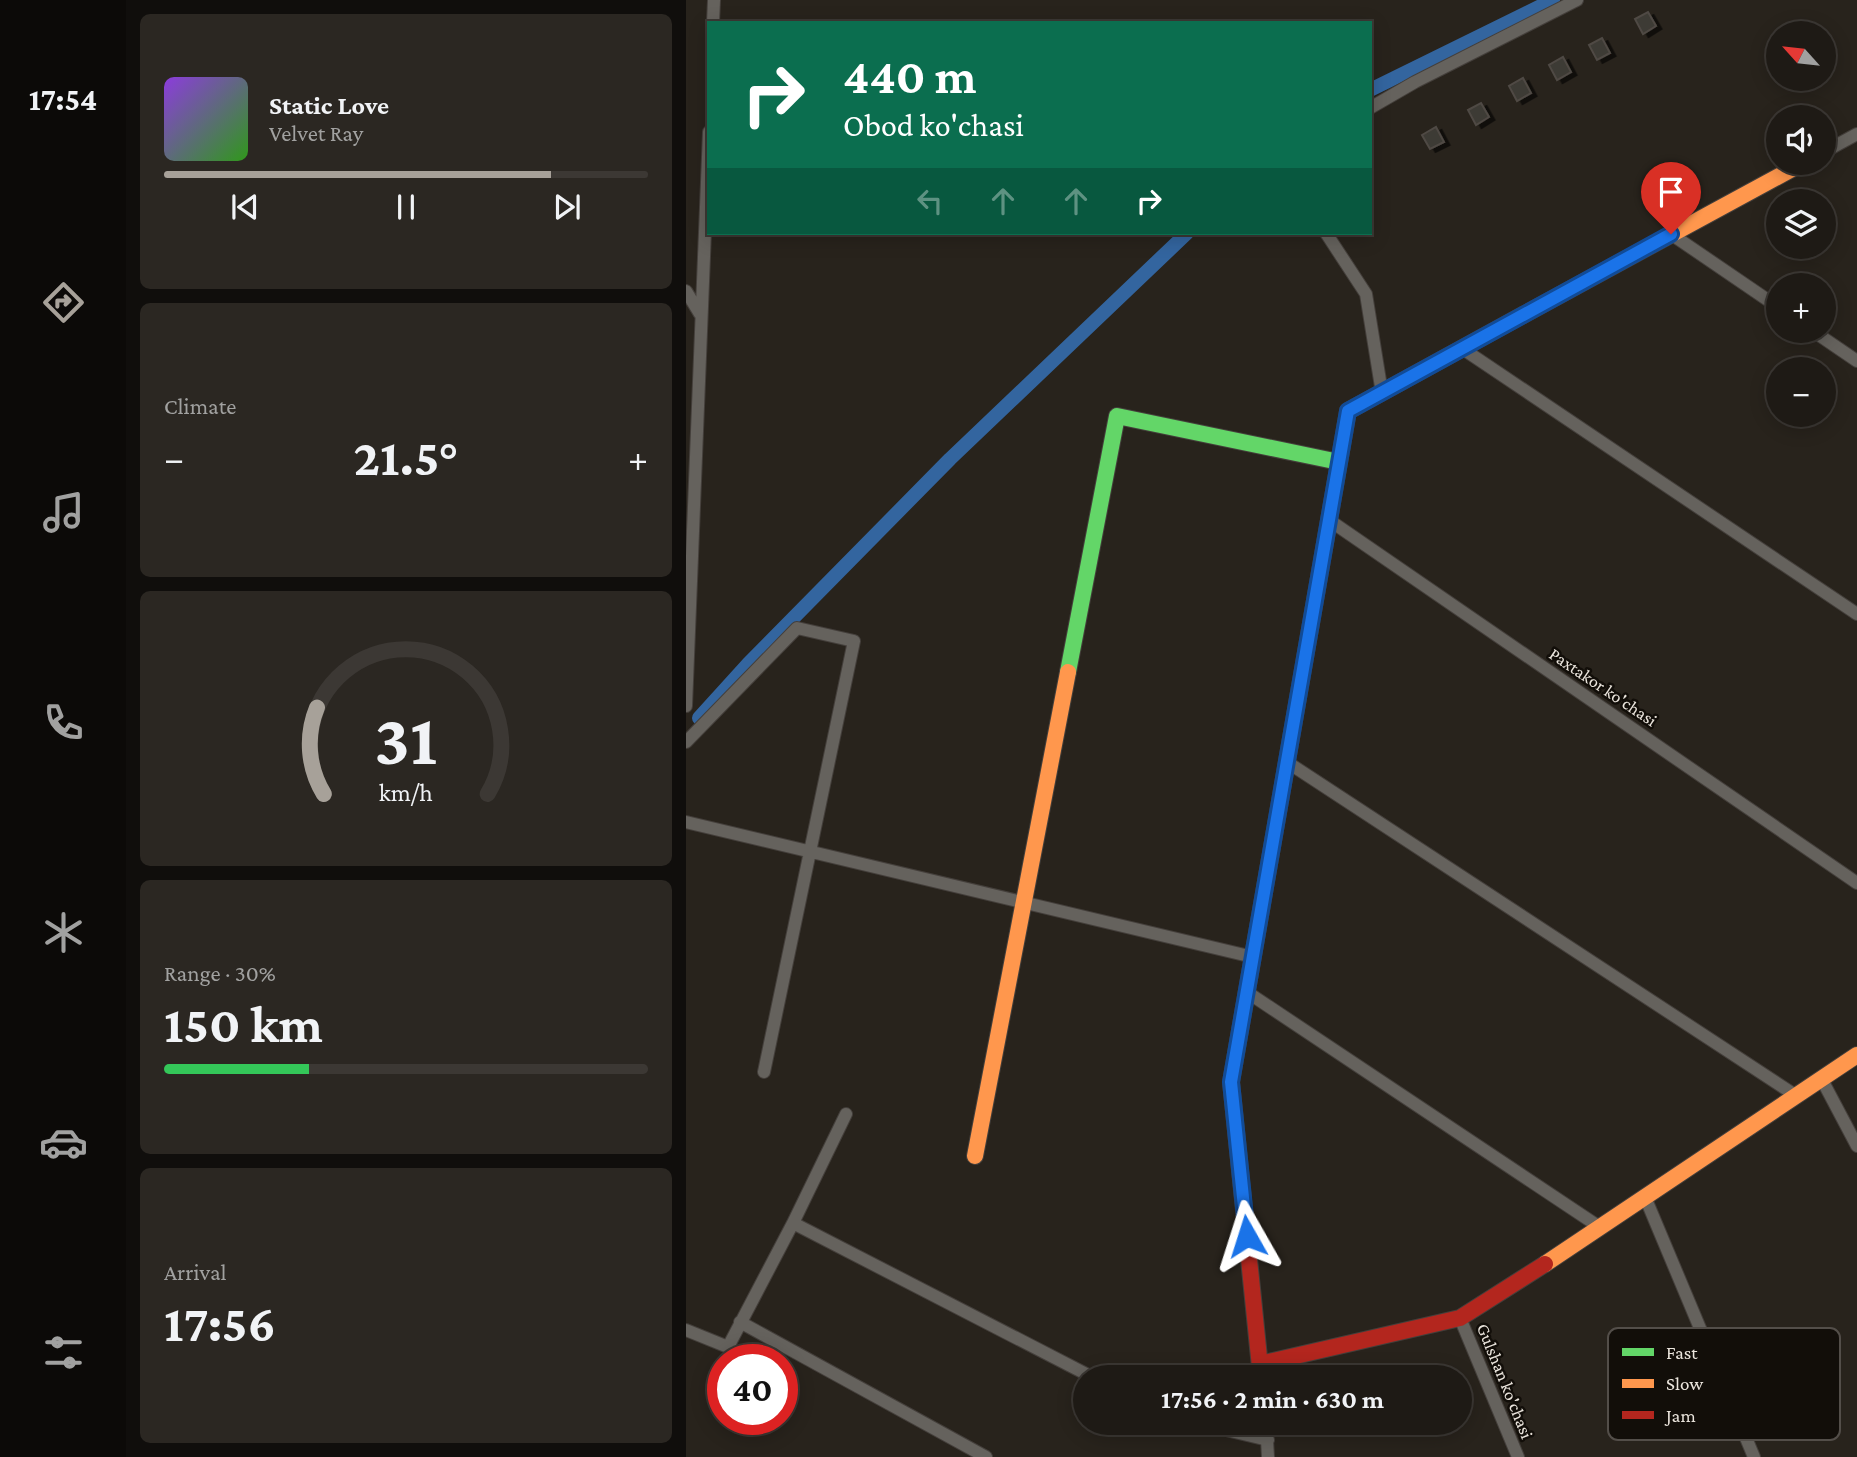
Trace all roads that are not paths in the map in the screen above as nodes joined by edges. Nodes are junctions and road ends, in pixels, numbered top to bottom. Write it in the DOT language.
graph roads {
  1 [pos="714,0"];
  2 [pos="1577,0"];
  3 [pos="713,21"];
  4 [pos="1372,107"];
  5 [pos="1857,134"];
  6 [pos="1836,145"];
  7 [pos="1781,175"];
  8 [pos="707,178"];
  9 [pos="1671,234"];
  10 [pos="1327,235"];
  11 [pos="686,290"];
  12 [pos="1766,299"];
  13 [pos="701,315"];
  14 [pos="1830,343"];
  15 [pos="1463,349"];
  16 [pos="1857,361"];
  17 [pos="1382,393"];
  18 [pos="1339,462"];
  19 [pos="1329,520"];
  20 [pos="1857,614"];
  21 [pos="687,690"];
  22 [pos="686,706"];
  23 [pos="686,742"];
  24 [pos="1287,762"];
  25 [pos="686,822"];
  26 [pos="810,852"];
  27 [pos="1857,883"];
  28 [pos="1022,902"];
  29 [pos="1252,957"];
  30 [pos="1247,992"];
  31 [pos="1857,1055"];
  32 [pos="764,1072"];
  33 [pos="1821,1078"];
  34 [pos="1795,1095"];
  35 [pos="846,1114"];
  36 [pos="1857,1146"];
  37 [pos="975,1156"];
  38 [pos="1645,1197"];
  39 [pos="793,1223"];
  40 [pos="1601,1228"];
  41 [pos="1460,1318"];
  42 [pos="740,1322"];
  43 [pos="1700,1328"];
  44 [pos="686,1330"];
  45 [pos="1260,1365"];
  46 [pos="1280,1365"];
  47 [pos="1073,1367"];
  48 [pos="1247,1435"];
  49 [pos="1267,1435"];
  50 [pos="1268,1440"];
  51 [pos="1747,1440"];
  52 [pos="986,1457"];
  53 [pos="1268,1457"];
  54 [pos="1518,1457"];
  55 [pos="1754,1457"];
  1 -- 3 [label="street"];
  2 -- 4 [label="street"];
  5 -- 6 [label="street"];
  7 -- 9 [label="street"];
  8 -- 13 [label="street"];
  9 -- 12 [label="street"];
  9 -- 15 [label="street"];
  10 -- 17 [label="street"];
  11 -- 13 [label="street"];
  13 -- 21 [label="street"];
  14 -- 16 [label="street"];
  15 -- 17 [label="street"];
  15 -- 20 [label="street"];
  17 -- 18 [label="street"];
  18 -- 19 [label="street"];
  18 -- 28 [label="street"];
  19 -- 24 [label="street"];
  19 -- 27 [label="street, Paxtakor ko'chasi"];
  21 -- 22 [label="street"];
  23 -- 26 [label="street"];
  24 -- 29 [label="street"];
  24 -- 34 [label="street"];
  25 -- 26 [label="street"];
  26 -- 28 [label="street"];
  26 -- 32 [label="street"];
  28 -- 29 [label="street"];
  28 -- 37 [label="street"];
  29 -- 30 [label="street"];
  30 -- 40 [label="street"];
  30 -- 45 [label="street"];
  31 -- 33 [label="street"];
  33 -- 34 [label="street"];
  33 -- 36 [label="street"];
  34 -- 38 [label="street"];
  35 -- 39 [label="street"];
  38 -- 40 [label="street"];
  38 -- 43 [label="street"];
  39 -- 42 [label="street"];
  39 -- 47 [label="street"];
  40 -- 41 [label="street"];
  41 -- 46 [label="street"];
  41 -- 54 [label="street, Gulshan ko'chasi"];
  42 -- 44 [label="street"];
  42 -- 52 [label="street"];
  48 -- 50 [label="street"];
  49 -- 50 [label="street"];
  50 -- 53 [label="street"];
  51 -- 55 [label="street"];
}
